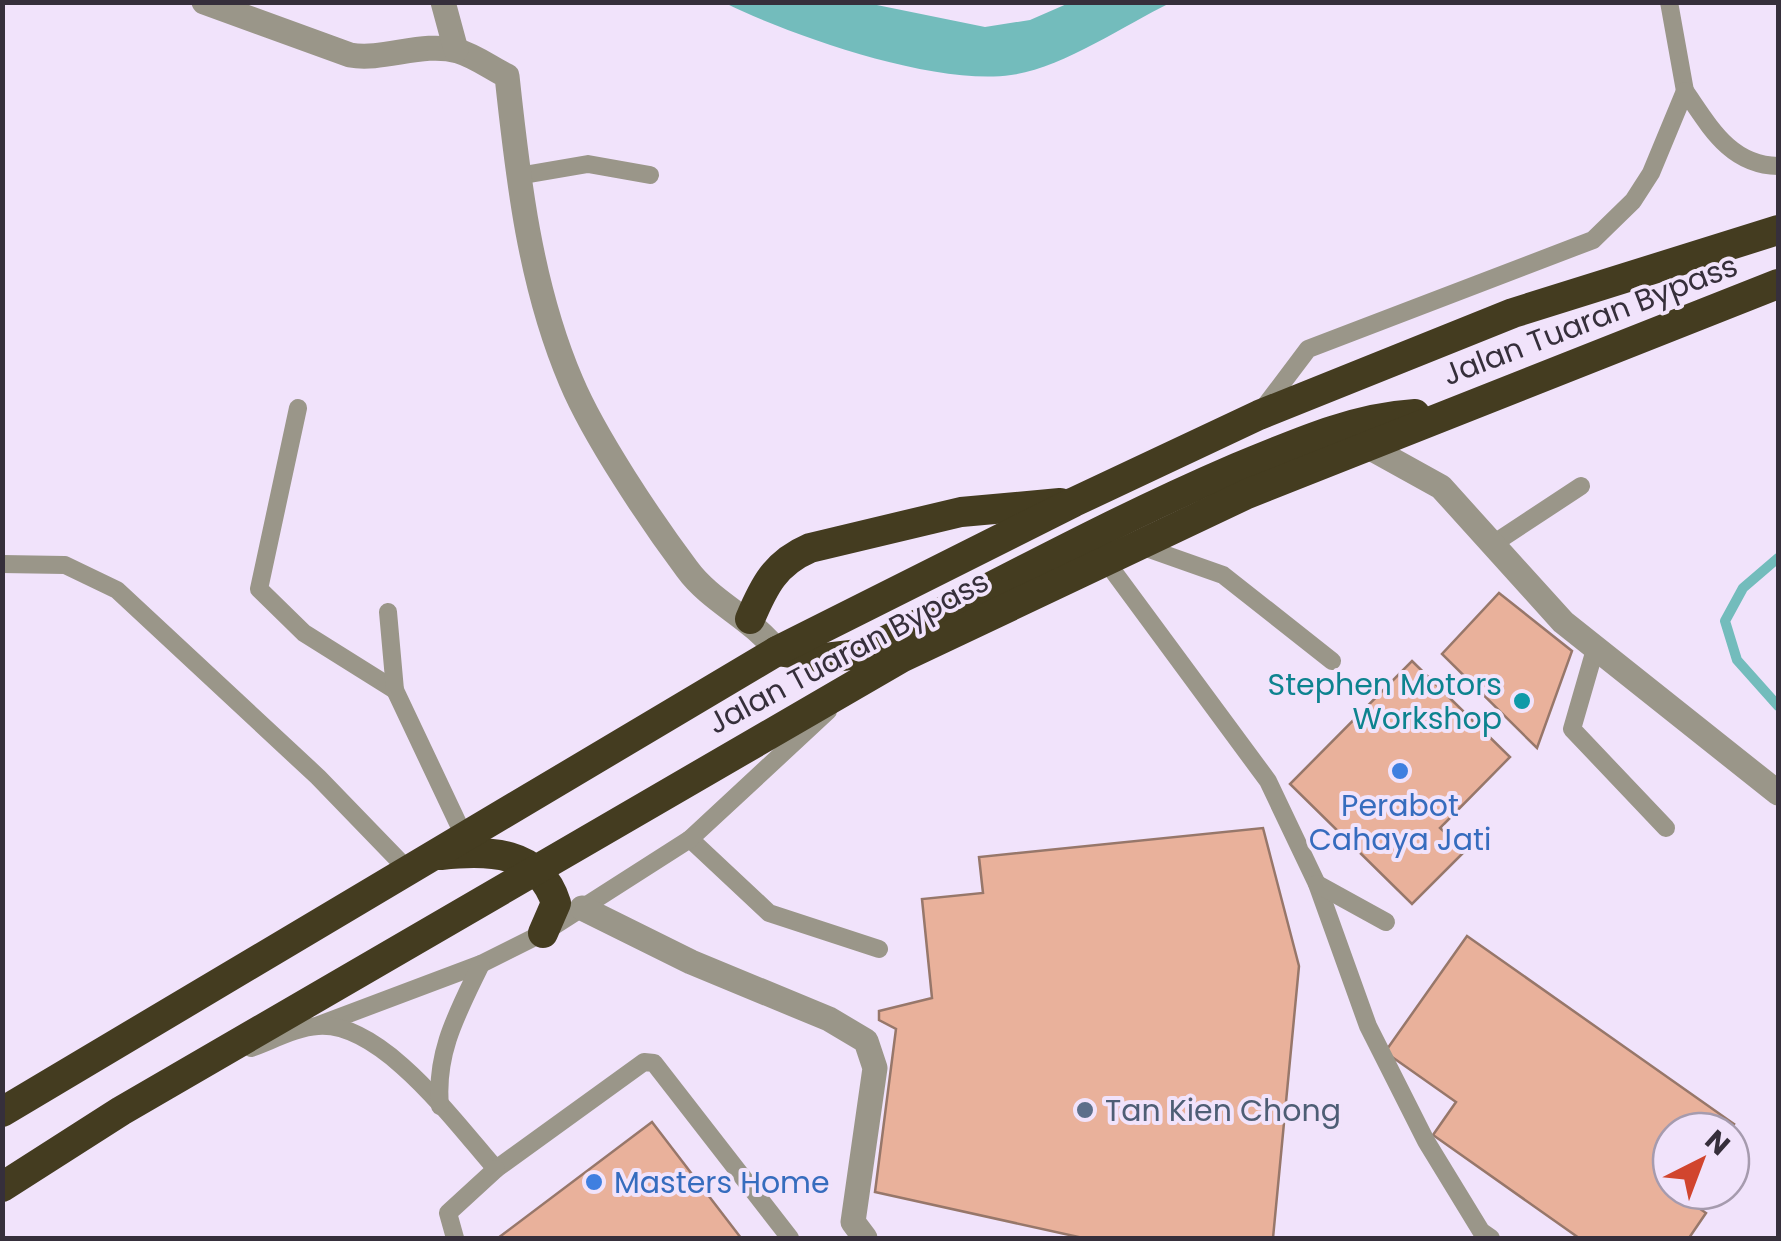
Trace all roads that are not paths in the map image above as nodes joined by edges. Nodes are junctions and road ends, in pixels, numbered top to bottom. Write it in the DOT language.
graph roads {
  1 [pos="204,2"];
  2 [pos="443,2"];
  3 [pos="1669,2"];
  4 [pos="456,50"];
  5 [pos="1685,92"];
  6 [pos="1778,166"];
  7 [pos="650,174"];
  8 [pos="518,176"];
  9 [pos="1778,230"];
  10 [pos="1778,284"];
  11 [pos="298,408"];
  12 [pos="1259,415"];
  13 [pos="1440,416"];
  14 [pos="1367,446"];
  15 [pos="1580,486"];
  16 [pos="1074,502"];
  17 [pos="1138,544"];
  18 [pos="1493,544"];
  19 [pos="1106,560"];
  20 [pos="4,565"];
  21 [pos="388,612"];
  22 [pos="750,620"];
  23 [pos="1596,646"];
  24 [pos="777,650"];
  25 [pos="1332,661"];
  26 [pos="847,687"];
  27 [pos="395,690"];
  28 [pos="1778,793"];
  29 [pos="1666,828"];
  30 [pos="464,836"];
  31 [pos="690,839"];
  32 [pos="420,863"];
  33 [pos="535,869"];
  34 [pos="1317,884"];
  35 [pos="582,908"];
  36 [pos="1386,922"];
  37 [pos="542,933"];
  38 [pos="880,949"];
  39 [pos="481,964"];
  40 [pos="319,1026"];
  41 [pos="202,1064"];
  42 [pos="440,1106"];
  43 [pos="2,1112"];
  44 [pos="496,1169"];
  45 [pos="2,1187"];
  46 [pos="1485,1236"];
  47 [pos="455,1238"];
  48 [pos="790,1238"];
  49 [pos="866,1238"];
  1 -- 4 [label="street"];
  2 -- 4 [label="street"];
  3 -- 5 [label="lane"];
  4 -- 8 [label="street"];
  5 -- 6 [label="lane"];
  5 -- 12 [label="lane"];
  7 -- 8 [label="lane"];
  8 -- 22 [label="street"];
  9 -- 12 [label="highway, Jalan Tuaran Bypass"];
  10 -- 13 [label="highway, Jalan Tuaran Bypass"];
  11 -- 27 [label="lane"];
  12 -- 16 [label="highway, Jalan Tuaran Bypass"];
  13 -- 14 [label="highway, Jalan Tuaran Bypass"];
  13 -- 24 [label="highway"];
  14 -- 17 [label="highway, Jalan Tuaran Bypass"];
  14 -- 18 [label="street"];
  15 -- 18 [label="lane"];
  16 -- 22 [label="highway"];
  16 -- 24 [label="highway, Jalan Tuaran Bypass"];
  17 -- 19 [label="highway, Jalan Tuaran Bypass"];
  17 -- 25 [label="lane"];
  18 -- 23 [label="street"];
  19 -- 26 [label="highway, Jalan Tuaran Bypass"];
  19 -- 34 [label="lane"];
  20 -- 32 [label="lane"];
  21 -- 27 [label="lane"];
  22 -- 24 [label="street"];
  23 -- 28 [label="street"];
  23 -- 29 [label="lane"];
  24 -- 30 [label="highway, Jalan Tuaran Bypass"];
  26 -- 31 [label="lane"];
  26 -- 33 [label="highway, Jalan Tuaran Bypass"];
  27 -- 30 [label="lane"];
  30 -- 32 [label="highway, Jalan Tuaran Bypass"];
  31 -- 35 [label="lane"];
  31 -- 38 [label="lane"];
  32 -- 33 [label="highway"];
  32 -- 43 [label="highway, Jalan Tuaran Bypass"];
  33 -- 37 [label="highway"];
  33 -- 41 [label="highway, Jalan Tuaran Bypass"];
  34 -- 36 [label="lane"];
  34 -- 46 [label="lane"];
  35 -- 37 [label="lane"];
  35 -- 49 [label="street"];
  37 -- 39 [label="lane"];
  39 -- 40 [label="lane"];
  39 -- 42 [label="lane"];
  40 -- 41 [label="lane"];
  40 -- 42 [label="lane"];
  41 -- 45 [label="highway, Jalan Tuaran Bypass"];
  42 -- 44 [label="lane"];
  44 -- 47 [label="lane"];
  44 -- 48 [label="lane"];
}
